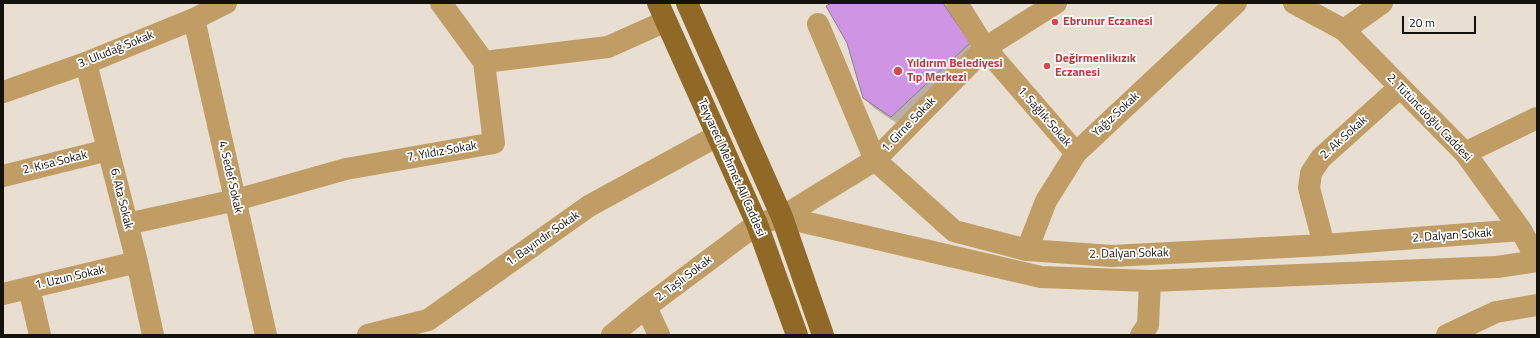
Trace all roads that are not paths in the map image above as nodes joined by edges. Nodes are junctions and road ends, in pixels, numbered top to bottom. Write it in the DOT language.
graph roads {
  1 [pos="226,3"];
  2 [pos="441,3"];
  3 [pos="687,3"];
  4 [pos="957,3"];
  5 [pos="1056,3"];
  6 [pos="1236,3"];
  7 [pos="1294,3"];
  8 [pos="1382,3"];
  9 [pos="662,12"];
  10 [pos="194,19"];
  11 [pos="818,24"];
  12 [pos="1344,30"];
  13 [pos="985,48"];
  14 [pos="484,62"];
  15 [pos="86,63"];
  16 [pos="1400,87"];
  17 [pos="3,92"];
  18 [pos="1537,118"];
  19 [pos="717,136"];
  20 [pos="108,150"];
  21 [pos="1076,152"];
  22 [pos="1465,153"];
  23 [pos="874,160"];
  24 [pos="3,176"];
  25 [pos="236,200"];
  26 [pos="782,217"];
  27 [pos="127,224"];
  28 [pos="757,224"];
  29 [pos="1521,230"];
  30 [pos="1324,245"];
  31 [pos="1027,250"];
  32 [pos="1537,261"];
  33 [pos="137,262"];
  34 [pos="1150,281"];
  35 [pos="29,288"];
  36 [pos="3,294"];
  37 [pos="1537,305"];
  38 [pos="646,307"];
  39 [pos="40,335"];
  40 [pos="153,335"];
  41 [pos="266,335"];
  42 [pos="368,335"];
  43 [pos="612,335"];
  44 [pos="659,335"];
  45 [pos="797,335"];
  46 [pos="823,335"];
  47 [pos="1142,335"];
  48 [pos="1446,335"];
  1 -- 10 [label="street, 3. Uludağ Sokak"];
  2 -- 14 [label="street"];
  3 -- 26 [label="main road"];
  4 -- 13 [label="street, 1. Sağlık Sokak"];
  5 -- 13 [label="street, 1. Girne Sokak"];
  6 -- 21 [label="street, Yağız Sokak"];
  7 -- 12 [label="street, 2. Tütüncüoğlu Caddesi"];
  8 -- 12 [label="street"];
  9 -- 14 [label="street"];
  9 -- 19 [label="main road, Teyyareci Mehmet Ali Caddesi"];
  10 -- 15 [label="street, 3. Uludağ Sokak"];
  10 -- 25 [label="street, 4. Sedef Sokak"];
  11 -- 23 [label="street"];
  12 -- 16 [label="street, 2. Tütüncüoğlu Caddesi"];
  13 -- 21 [label="street, 1. Sağlık Sokak"];
  13 -- 23 [label="street, 1. Girne Sokak"];
  14 -- 25 [label="street, 7. Yıldız Sokak"];
  15 -- 17 [label="street, 3. Uludağ Sokak"];
  15 -- 20 [label="street, 6. Ata Sokak"];
  16 -- 22 [label="street, 2. Tütüncüoğlu Caddesi"];
  16 -- 30 [label="street, 2. Ak Sokak"];
  18 -- 22 [label="street"];
  19 -- 28 [label="main road, Teyyareci Mehmet Ali Caddesi"];
  19 -- 42 [label="street, 1. Bayındır Sokak"];
  20 -- 24 [label="street, 2. Kısa Sokak"];
  20 -- 27 [label="street, 6. Ata Sokak"];
  21 -- 31 [label="street, Yağız Sokak"];
  22 -- 29 [label="street, 2. Tütüncüoğlu Caddesi"];
  23 -- 26 [label="street, 2. Dalyan Sokak"];
  23 -- 31 [label="street, 2. Dalyan Sokak"];
  25 -- 27 [label="street, 7. Yıldız Sokak"];
  25 -- 41 [label="street, 4. Sedef Sokak"];
  26 -- 28 [label="street, 2. Dalyan Sokak"];
  26 -- 34 [label="street, 2. Dalyan Sokak"];
  26 -- 46 [label="main road"];
  27 -- 33 [label="street, 6. Ata Sokak"];
  28 -- 38 [label="street, 2. Taşlı Sokak"];
  28 -- 45 [label="main road, Teyyareci Mehmet Ali Caddesi"];
  29 -- 30 [label="street, 2. Dalyan Sokak"];
  29 -- 32 [label="street, 2. Tütüncüoğlu Caddesi"];
  30 -- 31 [label="street, 2. Dalyan Sokak"];
  32 -- 34 [label="street, 2. Dalyan Sokak"];
  33 -- 35 [label="street, 1. Uzun Sokak"];
  33 -- 40 [label="street, 6. Ata Sokak"];
  34 -- 47 [label="street"];
  35 -- 36 [label="street, 1. Uzun Sokak"];
  35 -- 39 [label="street"];
  37 -- 48 [label="street"];
  38 -- 43 [label="street, 2. Taşlı Sokak"];
  38 -- 44 [label="street"];
}
